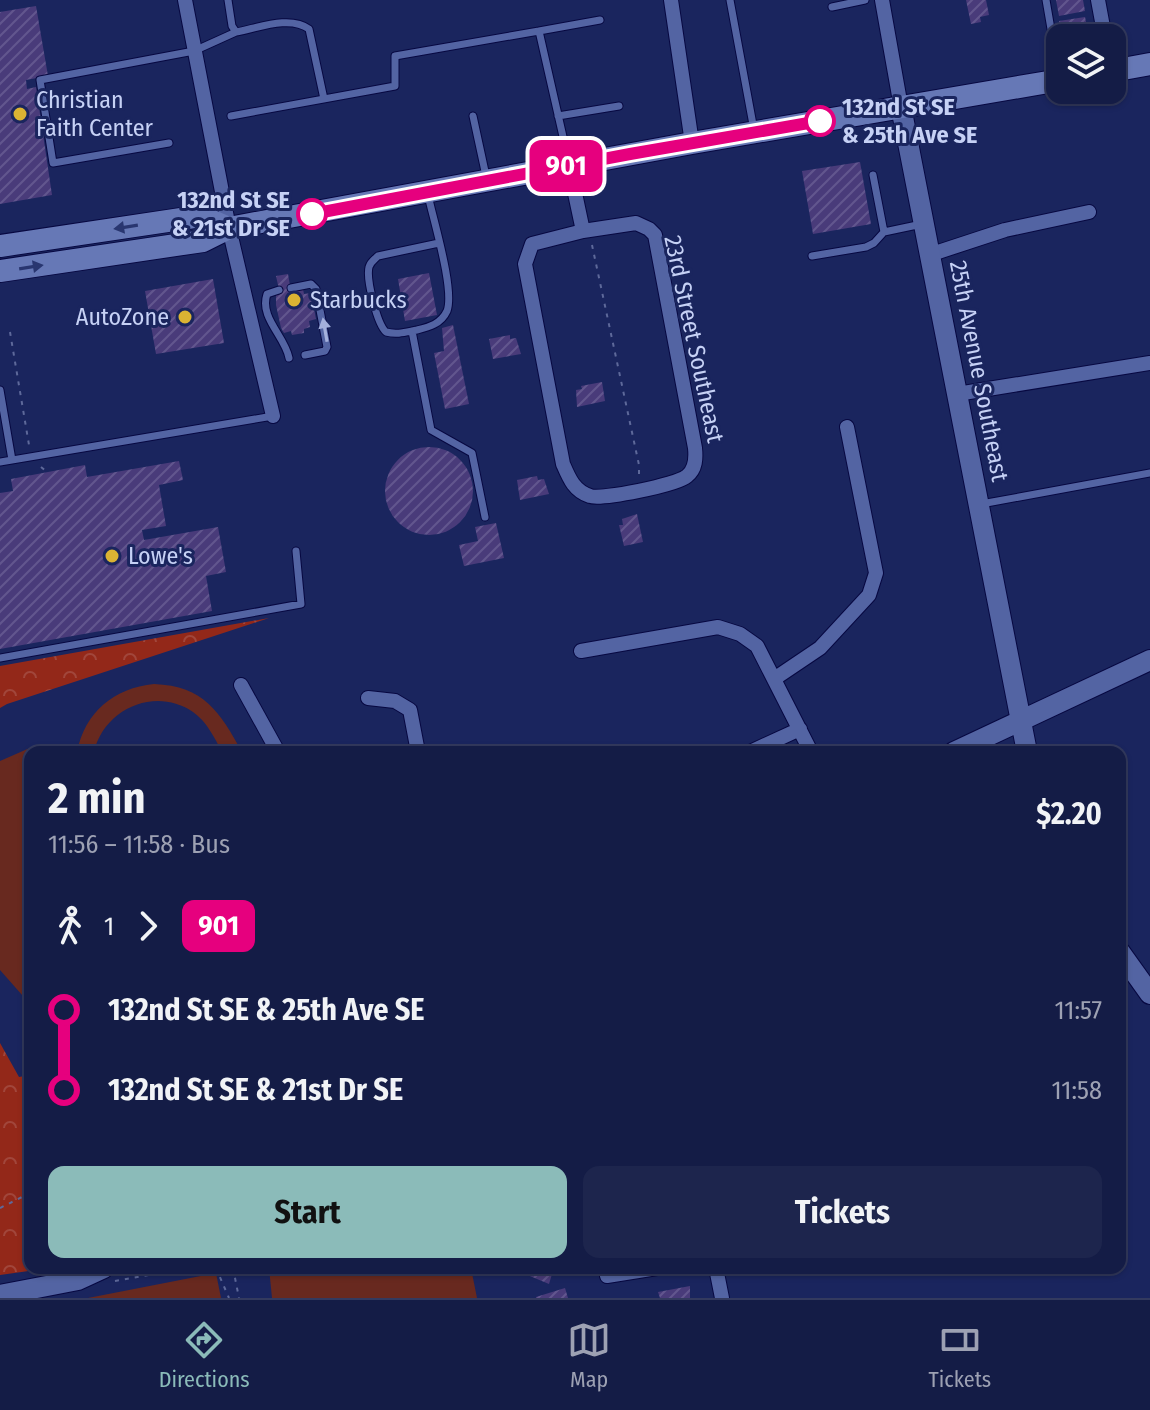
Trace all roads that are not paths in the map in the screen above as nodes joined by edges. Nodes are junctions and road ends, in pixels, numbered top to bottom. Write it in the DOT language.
graph roads {
  1 [pos="185,0"];
  2 [pos="228,0"];
  3 [pos="671,0"];
  4 [pos="730,0"];
  5 [pos="865,0"];
  6 [pos="882,0"];
  7 [pos="1046,0"];
  8 [pos="1098,0"];
  9 [pos="832,7"];
  10 [pos="600,20"];
  11 [pos="1050,24"];
  12 [pos="1102,24"];
  13 [pos="539,31"];
  14 [pos="236,32"];
  15 [pos="194,51"];
  16 [pos="1150,64"];
  17 [pos="1126,68"];
  18 [pos="1046,82"];
  19 [pos="324,99"];
  20 [pos="619,106"];
  21 [pos="901,107"];
  22 [pos="231,116"];
  23 [pos="473,116"];
  24 [pos="558,116"];
  25 [pos="754,132"];
  26 [pos="169,143"];
  27 [pos="692,143"];
  28 [pos="569,165"];
  29 [pos="873,175"];
  30 [pos="487,182"];
  31 [pos="427,193"];
  32 [pos="1089,212"];
  33 [pos="923,224"];
  34 [pos="229,228"];
  35 [pos="583,231"];
  36 [pos="884,232"];
  37 [pos="439,243"];
  38 [pos="0,246"];
  39 [pos="929,255"];
  40 [pos="812,256"];
  41 [pos="0,271"];
  42 [pos="291,288"];
  43 [pos="279,290"];
  44 [pos="412,331"];
  45 [pos="305,355"];
  46 [pos="289,358"];
  47 [pos="1150,363"];
  48 [pos="0,390"];
  49 [pos="957,394"];
  50 [pos="273,416"];
  51 [pos="847,427"];
  52 [pos="12,460"];
  53 [pos="0,462"];
  54 [pos="1150,473"];
  55 [pos="979,504"];
  56 [pos="485,517"];
  57 [pos="296,551"];
  58 [pos="581,651"];
  59 [pos="0,658"];
  60 [pos="1150,660"];
  61 [pos="774,679"];
  62 [pos="241,685"];
  63 [pos="368,698"];
  64 [pos="1020,720"];
  65 [pos="800,729"];
  66 [pos="275,746"];
  67 [pos="417,746"];
  68 [pos="763,746"];
  69 [pos="808,746"];
  70 [pos="966,746"];
  71 [pos="1026,746"];
  72 [pos="1126,960"];
  73 [pos="1150,994"];
  74 [pos="103,1274"];
  75 [pos="620,1274"];
  76 [pos="717,1274"];
  77 [pos="607,1276"];
  78 [pos="0,1295"];
  79 [pos="722,1298"];
  1 -- 15 [label="street"];
  2 -- 14 [label="lane"];
  3 -- 27 [label="street"];
  4 -- 25 [label="lane"];
  5 -- 9 [label="lane"];
  6 -- 21 [label="street, 25th Avenue Southeast"];
  7 -- 11 [label="lane"];
  8 -- 12 [label="street"];
  10 -- 13 [label="lane"];
  13 -- 19 [label="lane"];
  13 -- 24 [label="lane"];
  14 -- 15 [label="lane"];
  14 -- 19 [label="lane"];
  15 -- 26 [label="lane"];
  15 -- 34 [label="street"];
  16 -- 17 [label="main road"];
  18 -- 21 [label="main road"];
  19 -- 22 [label="lane"];
  20 -- 24 [label="lane"];
  21 -- 25 [label="main road"];
  21 -- 33 [label="street, 25th Avenue Southeast"];
  23 -- 30 [label="lane"];
  24 -- 28 [label="lane"];
  25 -- 27 [label="main road"];
  27 -- 28 [label="main road"];
  28 -- 30 [label="main road"];
  28 -- 35 [label="street"];
  29 -- 36 [label="lane"];
  30 -- 31 [label="main road"];
  31 -- 34 [label="main road"];
  31 -- 37 [label="lane"];
  32 -- 39 [label="street"];
  33 -- 36 [label="lane"];
  33 -- 39 [label="street, 25th Avenue Southeast"];
  34 -- 38 [label="main road, one-way"];
  41 -- 34 [label="main road, one-way"];
  34 -- 50 [label="street"];
  35 -- 35 [label="street, 23rd Street Southeast"];
  36 -- 40 [label="lane"];
  37 -- 44 [label="lane"];
  37 -- 44 [label="lane"];
  39 -- 49 [label="street, 25th Avenue Southeast"];
  45 -- 42 [label="lane, one-way"];
  43 -- 46 [label="lane"];
  44 -- 56 [label="lane"];
  47 -- 49 [label="street"];
  48 -- 52 [label="lane"];
  49 -- 55 [label="street, 25th Avenue Southeast"];
  50 -- 52 [label="lane"];
  51 -- 61 [label="street"];
  52 -- 53 [label="lane"];
  54 -- 55 [label="lane"];
  55 -- 64 [label="street, 25th Avenue Southeast"];
  57 -- 59 [label="lane"];
  58 -- 61 [label="street"];
  60 -- 64 [label="street"];
  61 -- 65 [label="street"];
  62 -- 66 [label="street"];
  63 -- 67 [label="street"];
  64 -- 70 [label="street"];
  64 -- 71 [label="street, 25th Avenue Southeast"];
  65 -- 68 [label="street"];
  65 -- 69 [label="street"];
  72 -- 73 [label="street"];
  74 -- 78 [label="street"];
  75 -- 77 [label="street"];
  76 -- 79 [label="street"];
}
